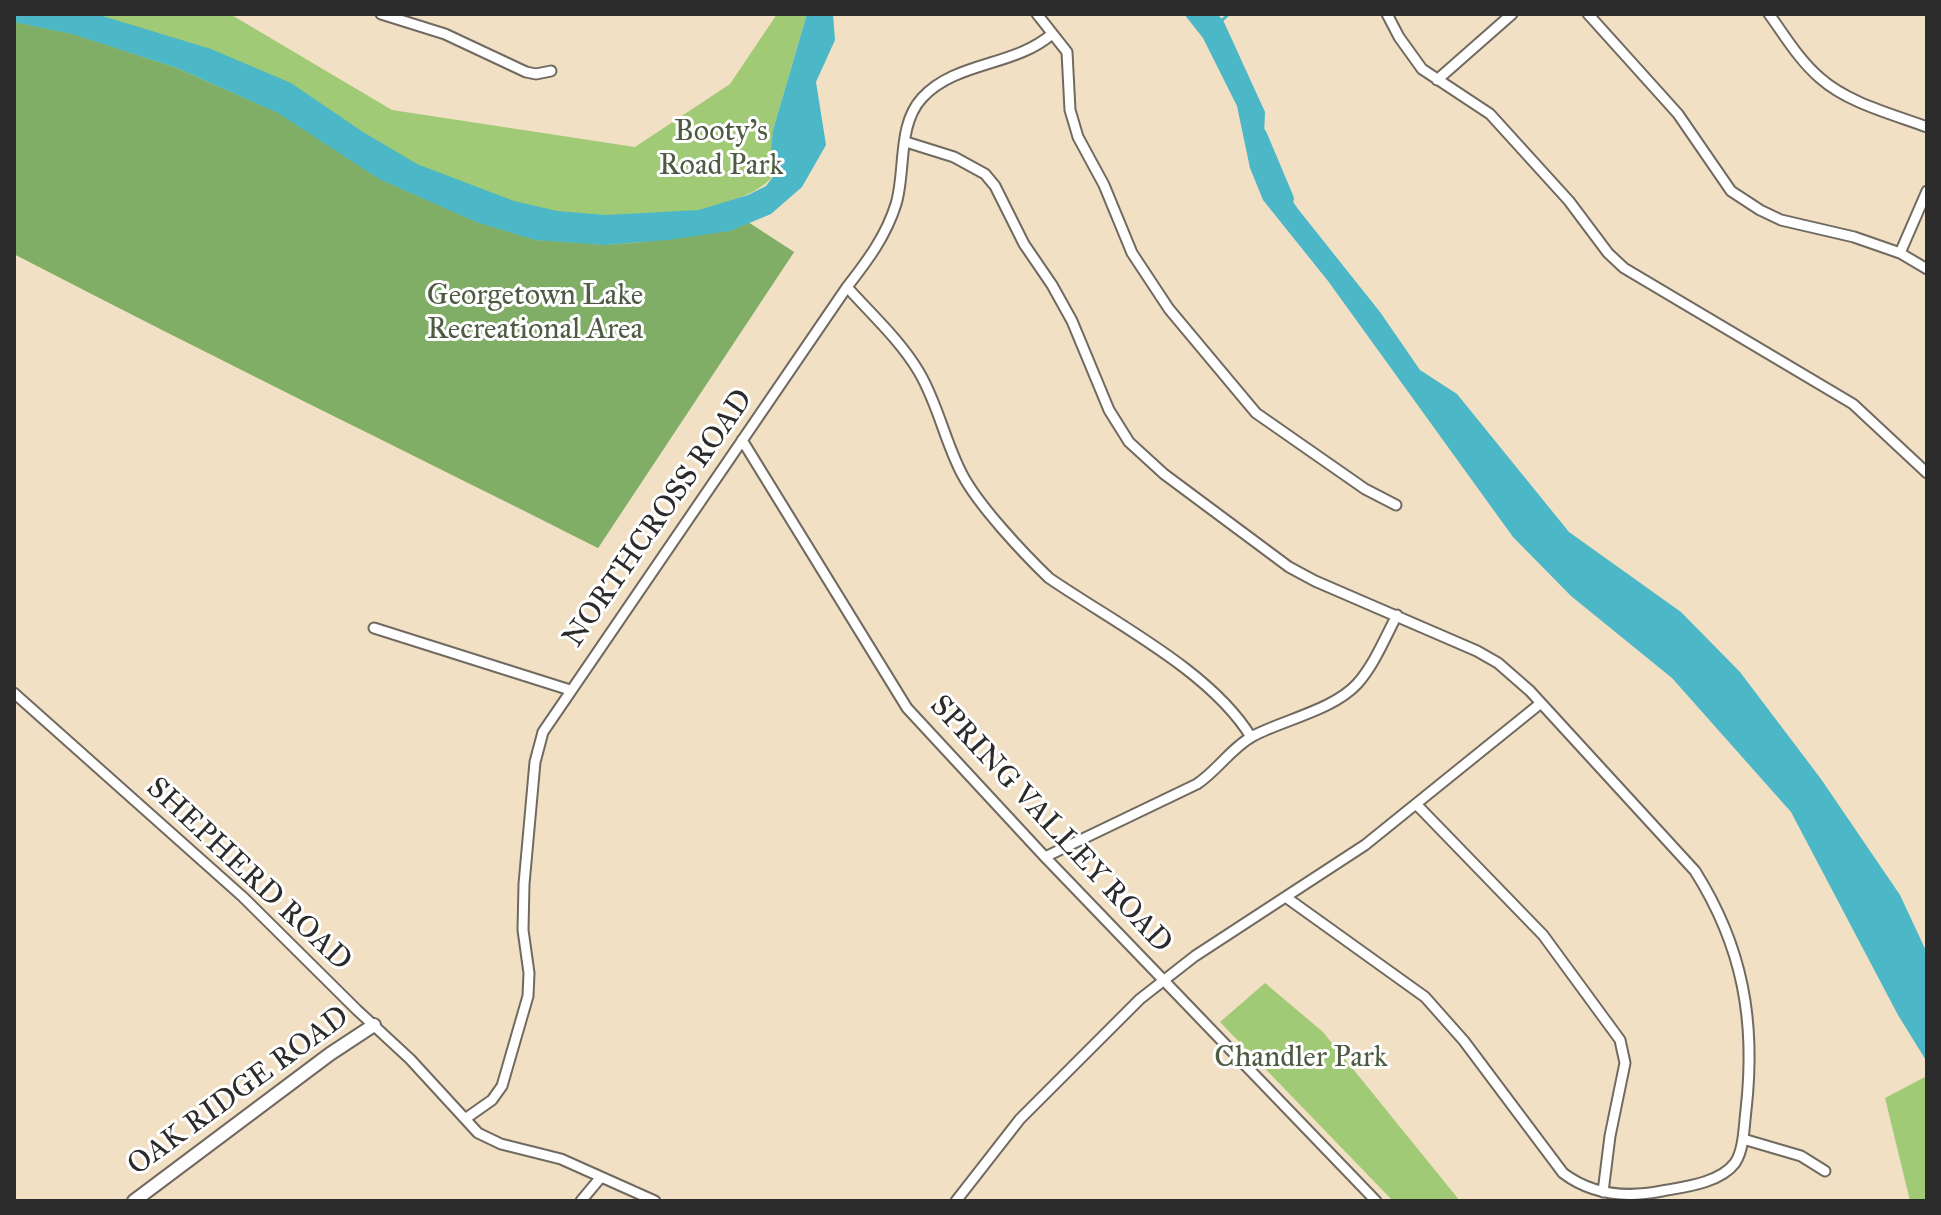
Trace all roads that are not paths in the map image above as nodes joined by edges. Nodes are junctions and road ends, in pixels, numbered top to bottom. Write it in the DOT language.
graph roads {
  1 [pos="381,14"];
  2 [pos="1037,14"];
  3 [pos="1387,14"];
  4 [pos="1512,14"];
  5 [pos="1588,14"];
  6 [pos="1769,14"];
  7 [pos="1052,34"];
  8 [pos="551,71"];
  9 [pos="1437,80"];
  10 [pos="1927,127"];
  11 [pos="906,142"];
  12 [pos="1927,191"];
  13 [pos="1900,253"];
  14 [pos="1927,269"];
  15 [pos="847,287"];
  16 [pos="742,440"];
  17 [pos="1927,473"];
  18 [pos="1396,505"];
  19 [pos="1397,615"];
  20 [pos="374,628"];
  21 [pos="570,690"];
  22 [pos="15,697"];
  23 [pos="1541,703"];
  24 [pos="1251,737"];
  25 [pos="1417,805"];
  26 [pos="1045,857"];
  27 [pos="1287,898"];
  28 [pos="1163,980"];
  29 [pos="374,1025"];
  30 [pos="465,1119"];
  31 [pos="1743,1139"];
  32 [pos="1825,1171"];
  33 [pos="601,1177"];
  34 [pos="1603,1192"];
  35 [pos="134,1201"];
  36 [pos="581,1201"];
  37 [pos="655,1201"];
  38 [pos="956,1201"];
  39 [pos="1376,1201"];
  1 -- 8 [label="street"];
  2 -- 7 [label="street"];
  3 -- 9 [label="street"];
  4 -- 9 [label="street"];
  5 -- 13 [label="street"];
  6 -- 10 [label="street"];
  7 -- 11 [label="street, NORTHCROSS ROAD"];
  7 -- 18 [label="street"];
  9 -- 17 [label="street"];
  11 -- 15 [label="street, NORTHCROSS ROAD"];
  11 -- 19 [label="street"];
  12 -- 13 [label="street"];
  13 -- 14 [label="street"];
  15 -- 16 [label="street, NORTHCROSS ROAD"];
  15 -- 24 [label="street"];
  16 -- 21 [label="street, NORTHCROSS ROAD"];
  16 -- 26 [label="street, SPRING VALLEY ROAD"];
  19 -- 23 [label="street"];
  19 -- 24 [label="street"];
  20 -- 21 [label="street"];
  21 -- 30 [label="street, NORTHCROSS ROAD"];
  22 -- 29 [label="street, SHEPHERD ROAD"];
  23 -- 25 [label="street"];
  23 -- 31 [label="street"];
  24 -- 26 [label="street"];
  25 -- 27 [label="street"];
  25 -- 34 [label="street"];
  26 -- 28 [label="street, SPRING VALLEY ROAD"];
  27 -- 28 [label="street"];
  27 -- 34 [label="street"];
  28 -- 38 [label="street"];
  28 -- 39 [label="street, SPRING VALLEY ROAD"];
  29 -- 30 [label="street, SHEPHERD ROAD"];
  29 -- 35 [label="street, OAK RIDGE ROAD"];
  30 -- 33 [label="street, SHEPHERD ROAD"];
  31 -- 32 [label="street"];
  31 -- 34 [label="street"];
  33 -- 36 [label="street"];
  33 -- 37 [label="street, SHEPHERD ROAD"];
}
